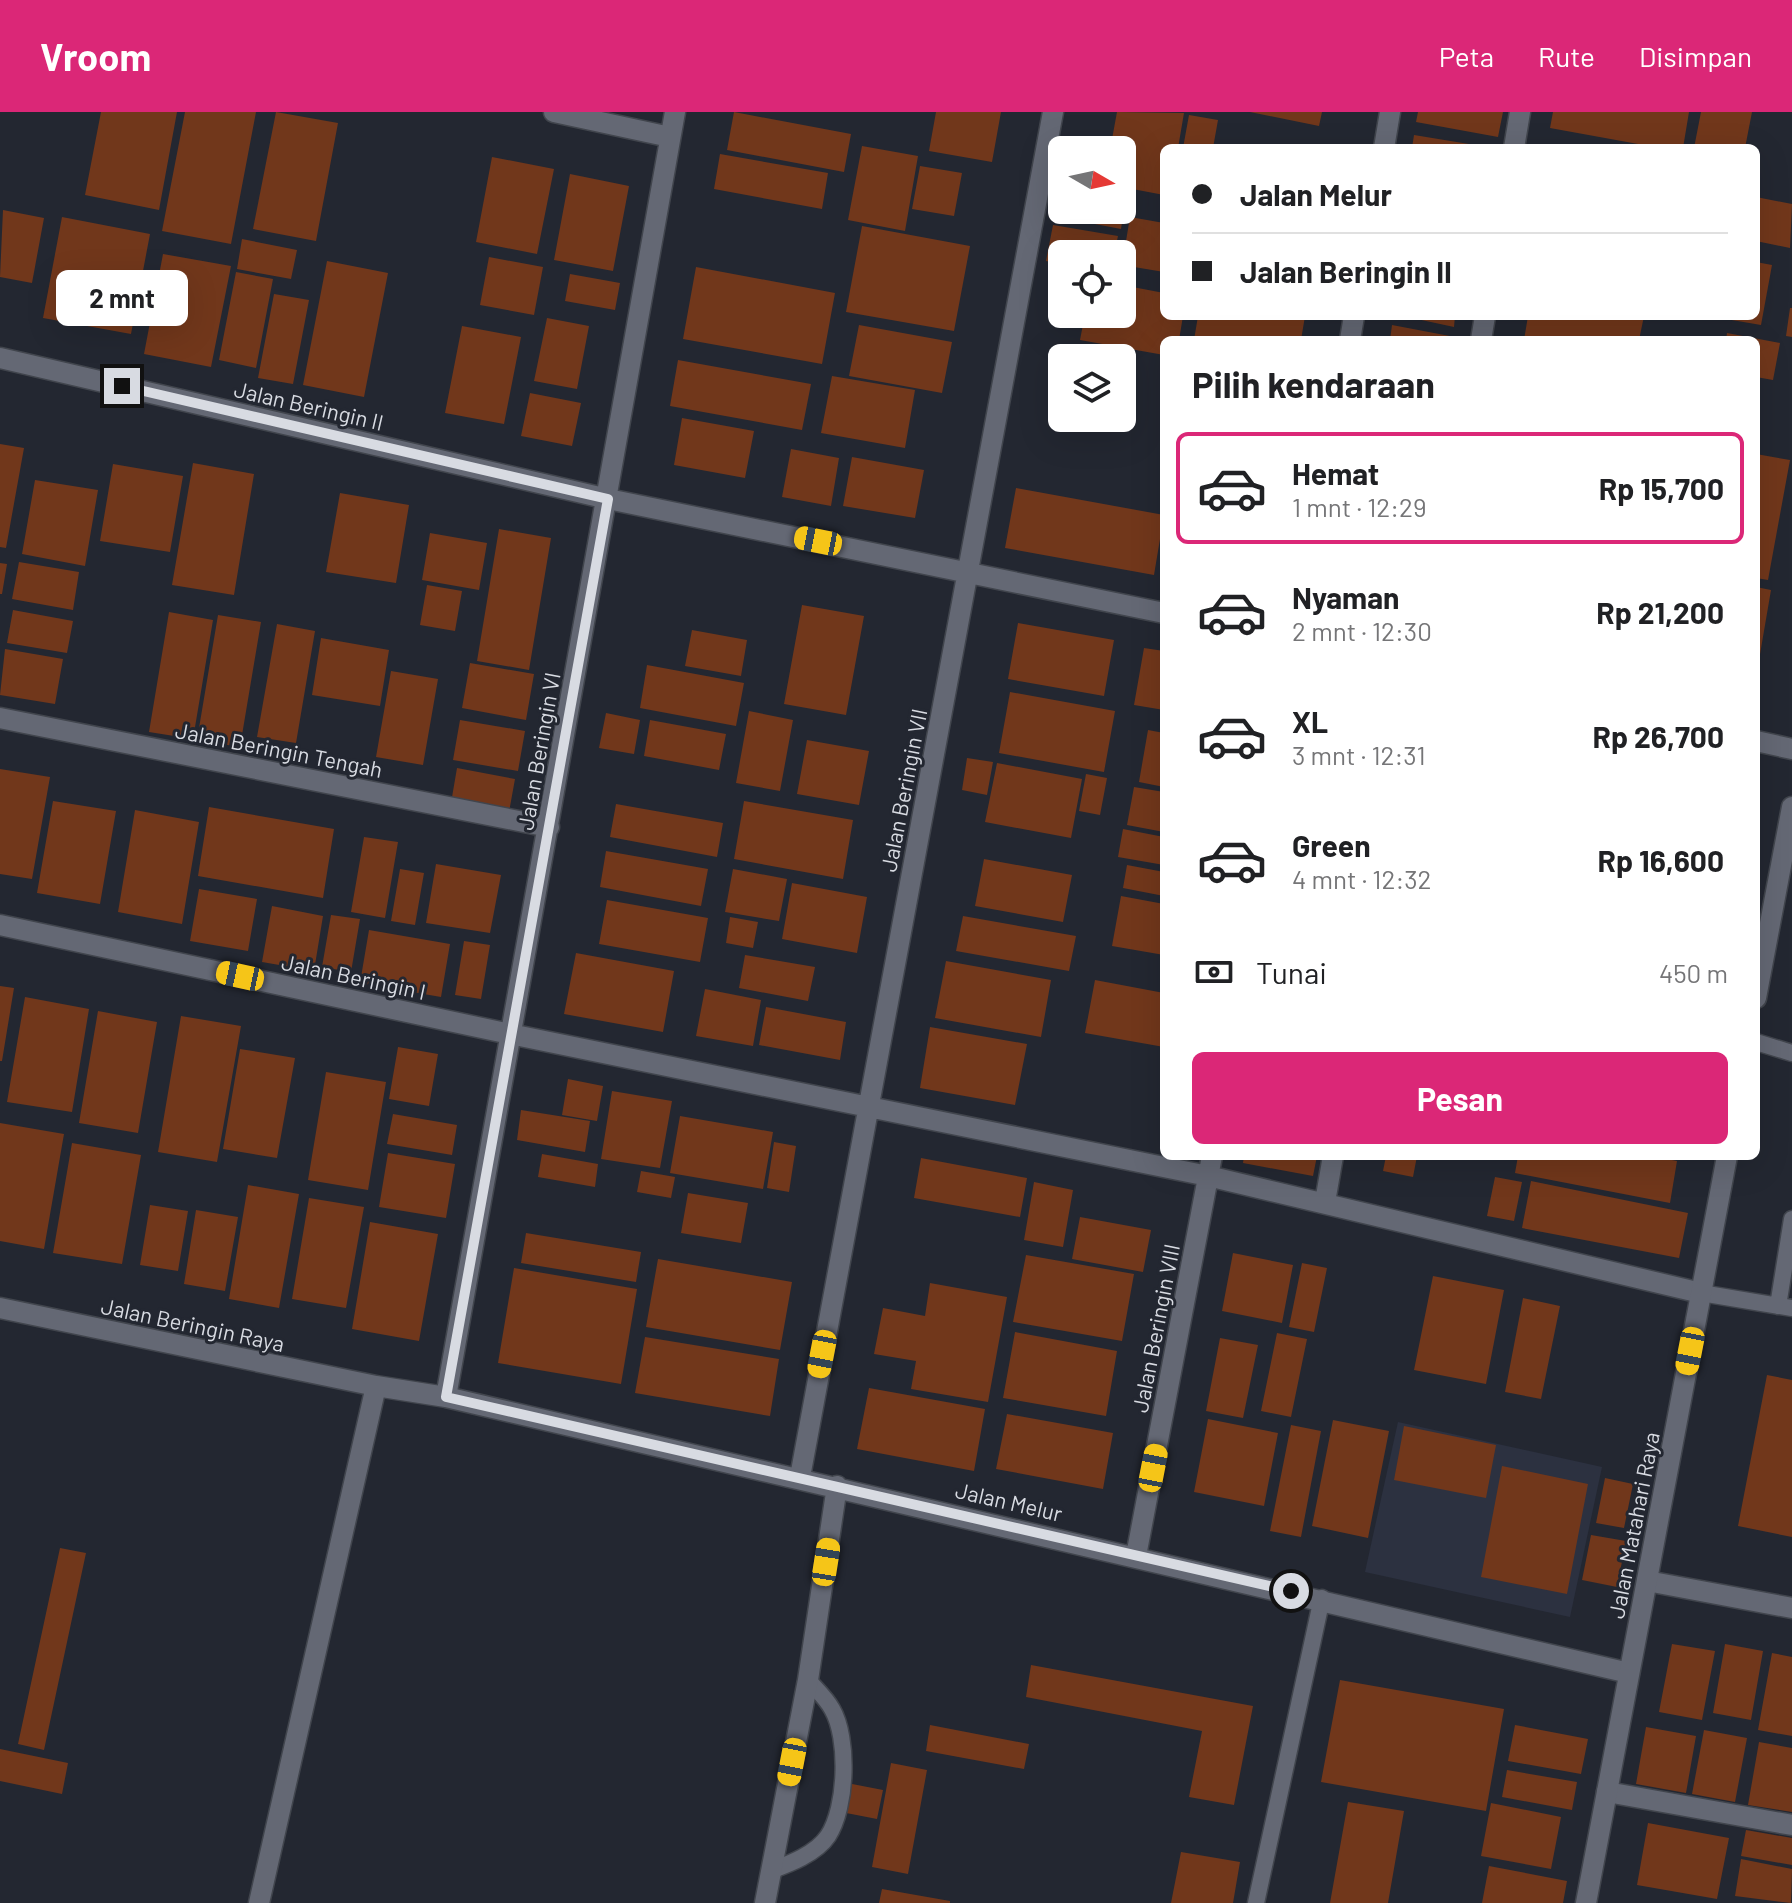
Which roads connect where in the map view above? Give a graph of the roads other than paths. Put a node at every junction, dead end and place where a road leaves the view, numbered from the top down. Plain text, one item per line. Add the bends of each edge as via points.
1 (554, 112) edge
2 (675, 112) edge
3 (1053, 112) edge
4 (1390, 112) edge
5 (1520, 112) edge
6 (670, 137) junction
7 (1385, 144) edge
8 (1515, 144) edge
9 (0, 358) edge
10 (608, 499) junction
11 (968, 570) junction
12 (1160, 612) edge
13 (0, 718) edge
14 (1760, 742) edge
15 (1792, 749) edge
16 (1792, 807) edge
17 (549, 827) junction
18 (1784, 892) edge
19 (0, 925) edge
20 (1760, 983) edge
21 (510, 1034) junction
22 (1760, 1043) edge
23 (1792, 1053) edge
24 (868, 1106) junction
25 (1160, 1157) edge
26 (1176, 1160) edge
27 (1332, 1160) edge
28 (1726, 1160) edge
29 (1210, 1166) edge
30 (1325, 1202) junction
31 (1792, 1219) edge
32 (1701, 1293) junction
33 (1785, 1307) edge
34 (0, 1308) edge
35 (376, 1386) junction
36 (446, 1397) junction
37 (800, 1477) junction
38 (837, 1486) junction
39 (1136, 1556) junction
40 (1647, 1581) junction
41 (1322, 1598) junction
42 (1792, 1608) edge
43 (1629, 1673) junction
44 (808, 1680) junction
45 (1607, 1792) junction
46 (1792, 1825) edge
47 (770, 1871) junction
48 (259, 1903) edge
49 (765, 1903) edge
50 (1256, 1903) edge
51 (1586, 1903) edge

1 - 6 street
2 - 6 street, Jalan Beringin VI
3 - 11 street, Jalan Beringin VII
4 - 7 street
5 - 8 street
6 - 10 street, Jalan Beringin VI
9 - 10 street, Jalan Beringin II
10 - 11 street, Jalan Beringin II
10 - 17 street, Jalan Beringin VI
11 - 12 street, Jalan Beringin II
11 - 24 street, Jalan Beringin VII
13 - 17 street, Jalan Beringin Tengah
14 - 15 street
16 - 18 street
17 - 21 street, Jalan Beringin VI
18 - 20 street
19 - 21 street, Jalan Beringin I
21 - 24 street, Jalan Beringin I
21 - 36 street, Jalan Beringin VI
22 - 23 lane
24 - 25 street, Jalan Beringin I
24 - 37 street, Jalan Beringin VII
26 - 29 street, Jalan Beringin I
27 - 30 street
28 - 32 street, Jalan Matahari Raya
29 - 30 street, Jalan Beringin I
29 - 39 street, Jalan Beringin VIII
30 - 32 street, Jalan Beringin I
31 - 33 lane
32 - 33 lane
32 - 40 street, Jalan Matahari Raya
34 - 35 street, Jalan Beringin Raya
35 - 36 street, Jalan Melur
35 - 48 street
36 - 37 street, Jalan Melur
37 - 38 street, Jalan Melur
38 - 39 street, Jalan Melur
38 - 44 street
39 - 41 street, Jalan Melur
40 - 42 street
40 - 43 street, Jalan Matahari Raya
41 - 43 street, Jalan Melur
41 - 50 lane
43 - 45 street, Jalan Matahari Raya
44 - 47 street
44 - 47 lane via 832,1708 840,1729 845,1755 839,1804 828,1837 799,1860
45 - 46 street
45 - 51 street, Jalan Matahari Raya
47 - 49 street

